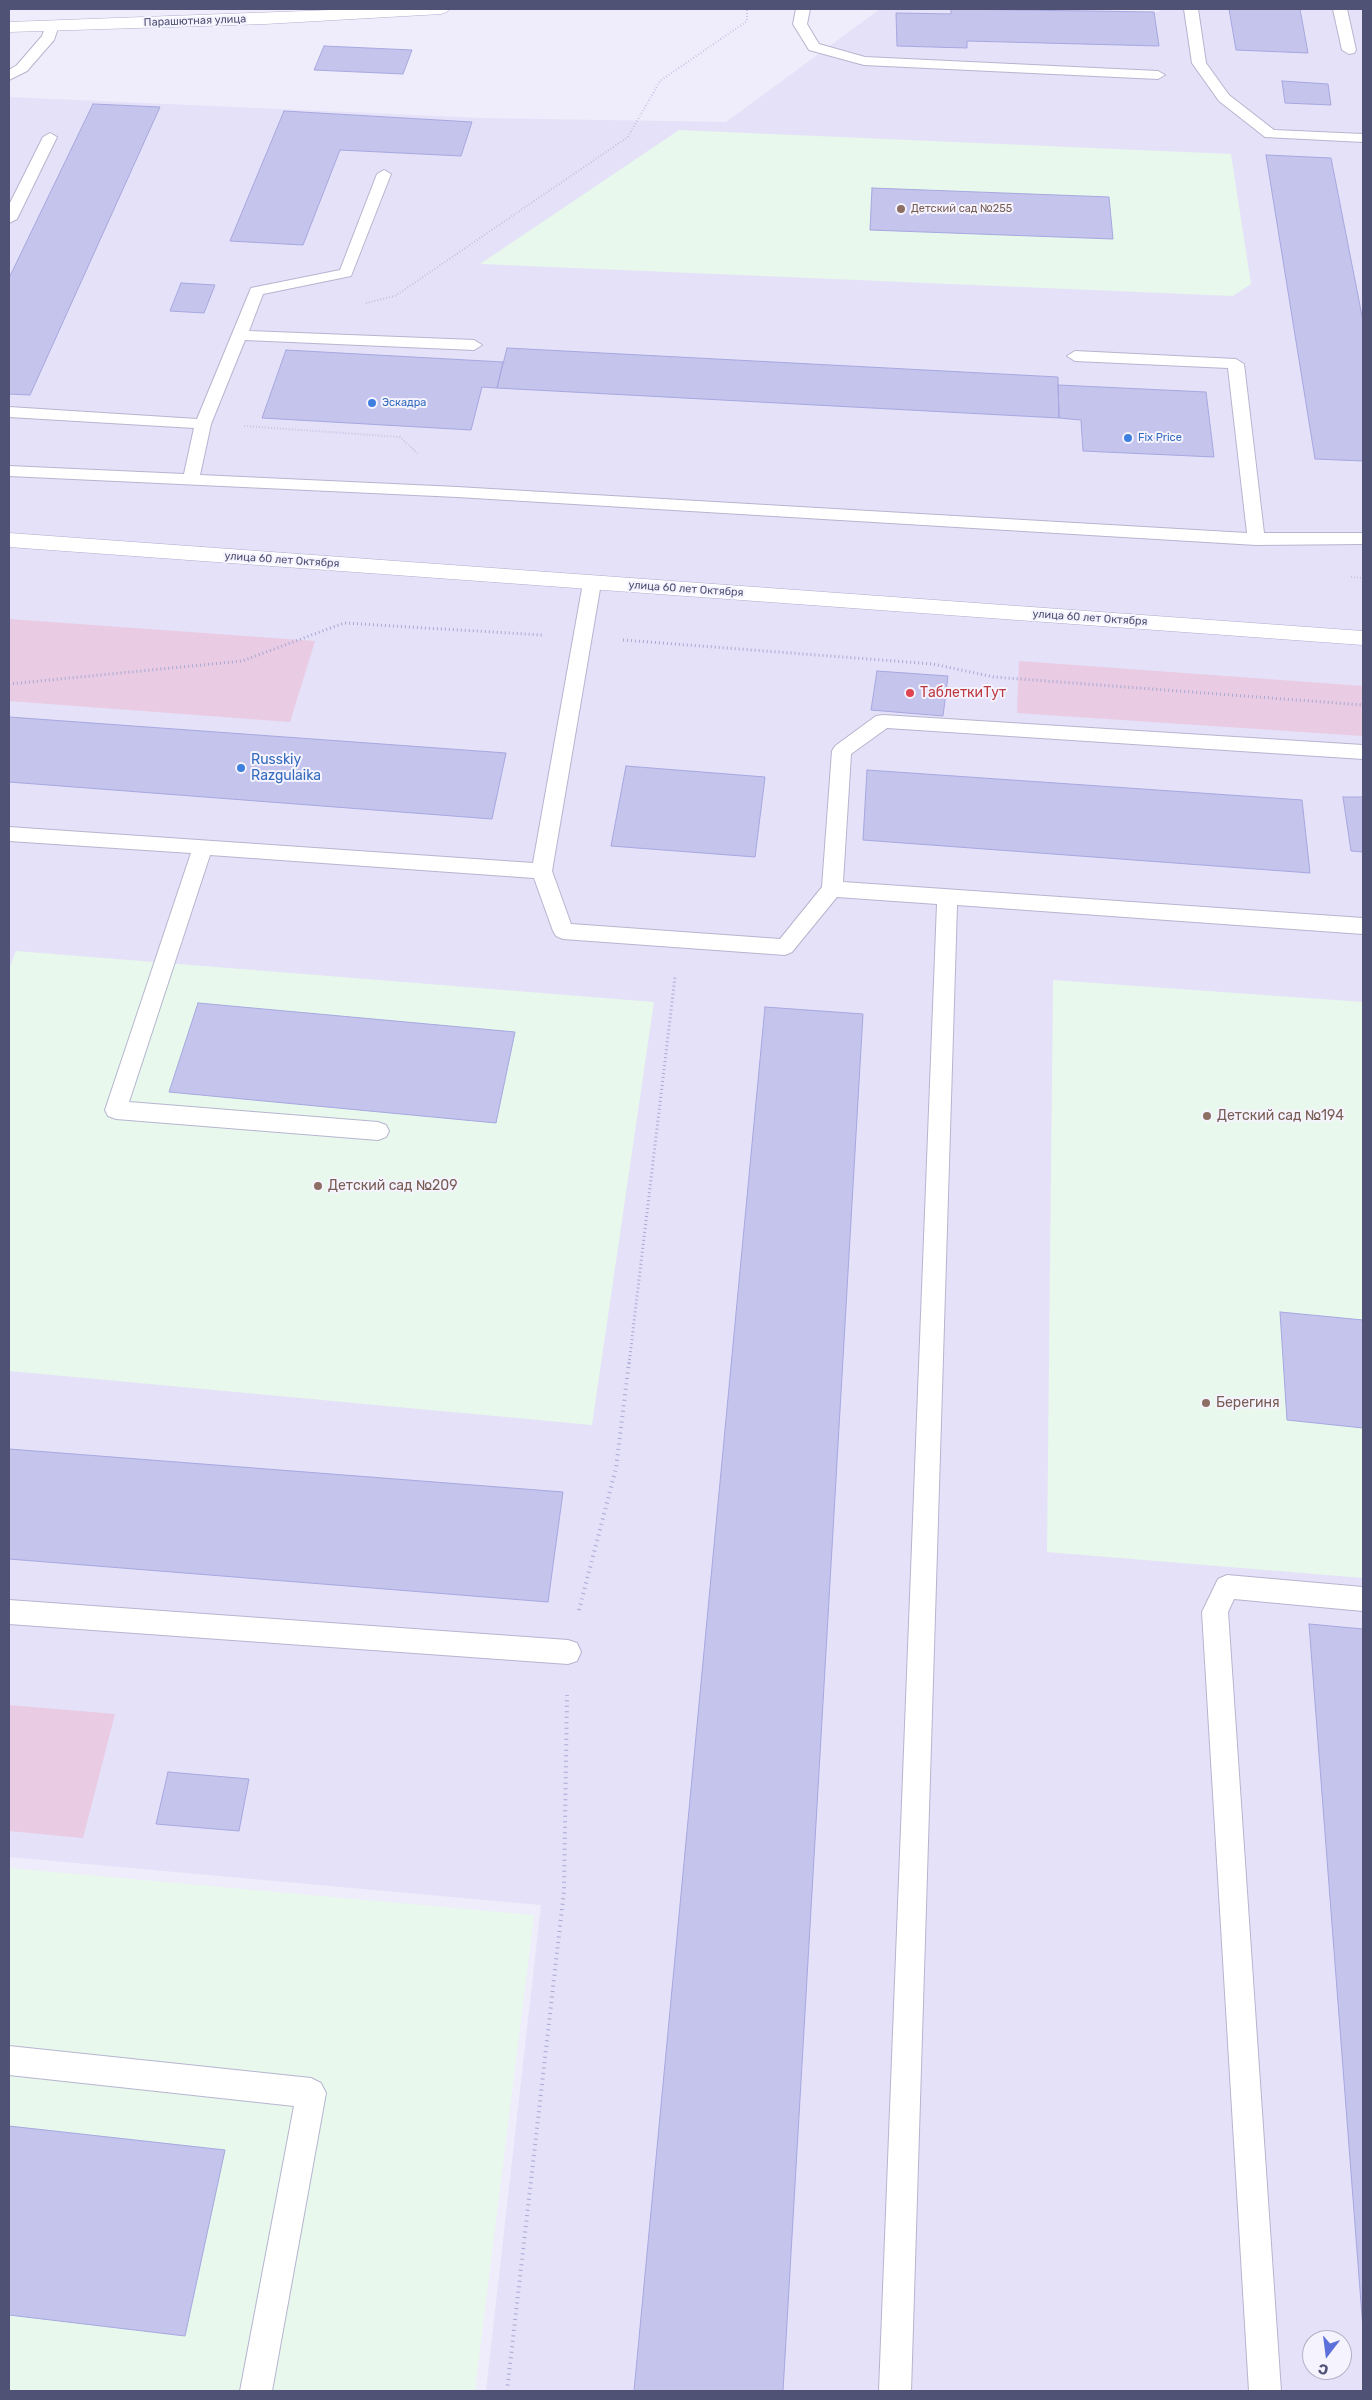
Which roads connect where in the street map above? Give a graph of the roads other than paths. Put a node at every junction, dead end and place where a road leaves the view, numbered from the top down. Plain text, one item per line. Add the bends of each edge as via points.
1 (441, 9) edge
2 (803, 9) edge
3 (1191, 9) edge
4 (1340, 9) edge
5 (52, 25) junction
6 (9, 27) edge
7 (1349, 50) dead end
8 (1158, 75) dead end
9 (9, 76) edge
10 (50, 137) dead end
11 (1363, 138) edge
12 (384, 174) dead end
13 (9, 219) edge
14 (238, 335) junction
15 (474, 345) dead end
16 (1075, 356) dead end
17 (9, 412) edge
18 (203, 424) junction
19 (9, 471) edge
20 (191, 479) junction
21 (9, 540) edge
22 (1256, 540) junction
23 (1363, 540) edge
24 (592, 583) junction
25 (1363, 638) edge
26 (1363, 752) edge
27 (9, 834) edge
28 (203, 847) junction
29 (542, 871) junction
30 (832, 888) junction
31 (946, 896) junction
32 (1363, 926) edge
33 (378, 1131) dead end
34 (1363, 1599) edge
35 (9, 1612) edge
36 (568, 1652) dead end
37 (9, 2060) edge
38 (256, 2391) edge
39 (895, 2391) edge
40 (1265, 2391) edge

1 - 5 main road, Парашютная улица via 265,19
2 - 8 lane via 800,24 814,47 864,61
3 - 11 lane via 1199,64 1224,98 1270,134
4 - 7 lane
5 - 6 main road, Парашютная улица
5 - 9 lane via 49,38 22,68
10 - 13 lane
12 - 14 lane via 346,273 257,291
14 - 15 lane
14 - 18 lane
16 - 22 lane via 1236,364
17 - 18 lane
18 - 20 lane
19 - 20 lane
20 - 22 lane
21 - 24 main road, улица 60 лет Октября
22 - 23 lane
24 - 25 main road, улица 60 лет Октября
24 - 29 lane
26 - 30 lane via 883,721 842,751
27 - 28 lane
28 - 29 lane
28 - 33 lane via 116,1110
29 - 30 lane via 563,931 785,947
30 - 31 lane
31 - 32 lane
31 - 39 lane
34 - 40 lane via 1227,1587 1215,1612
35 - 36 lane
37 - 38 lane via 311,2093

